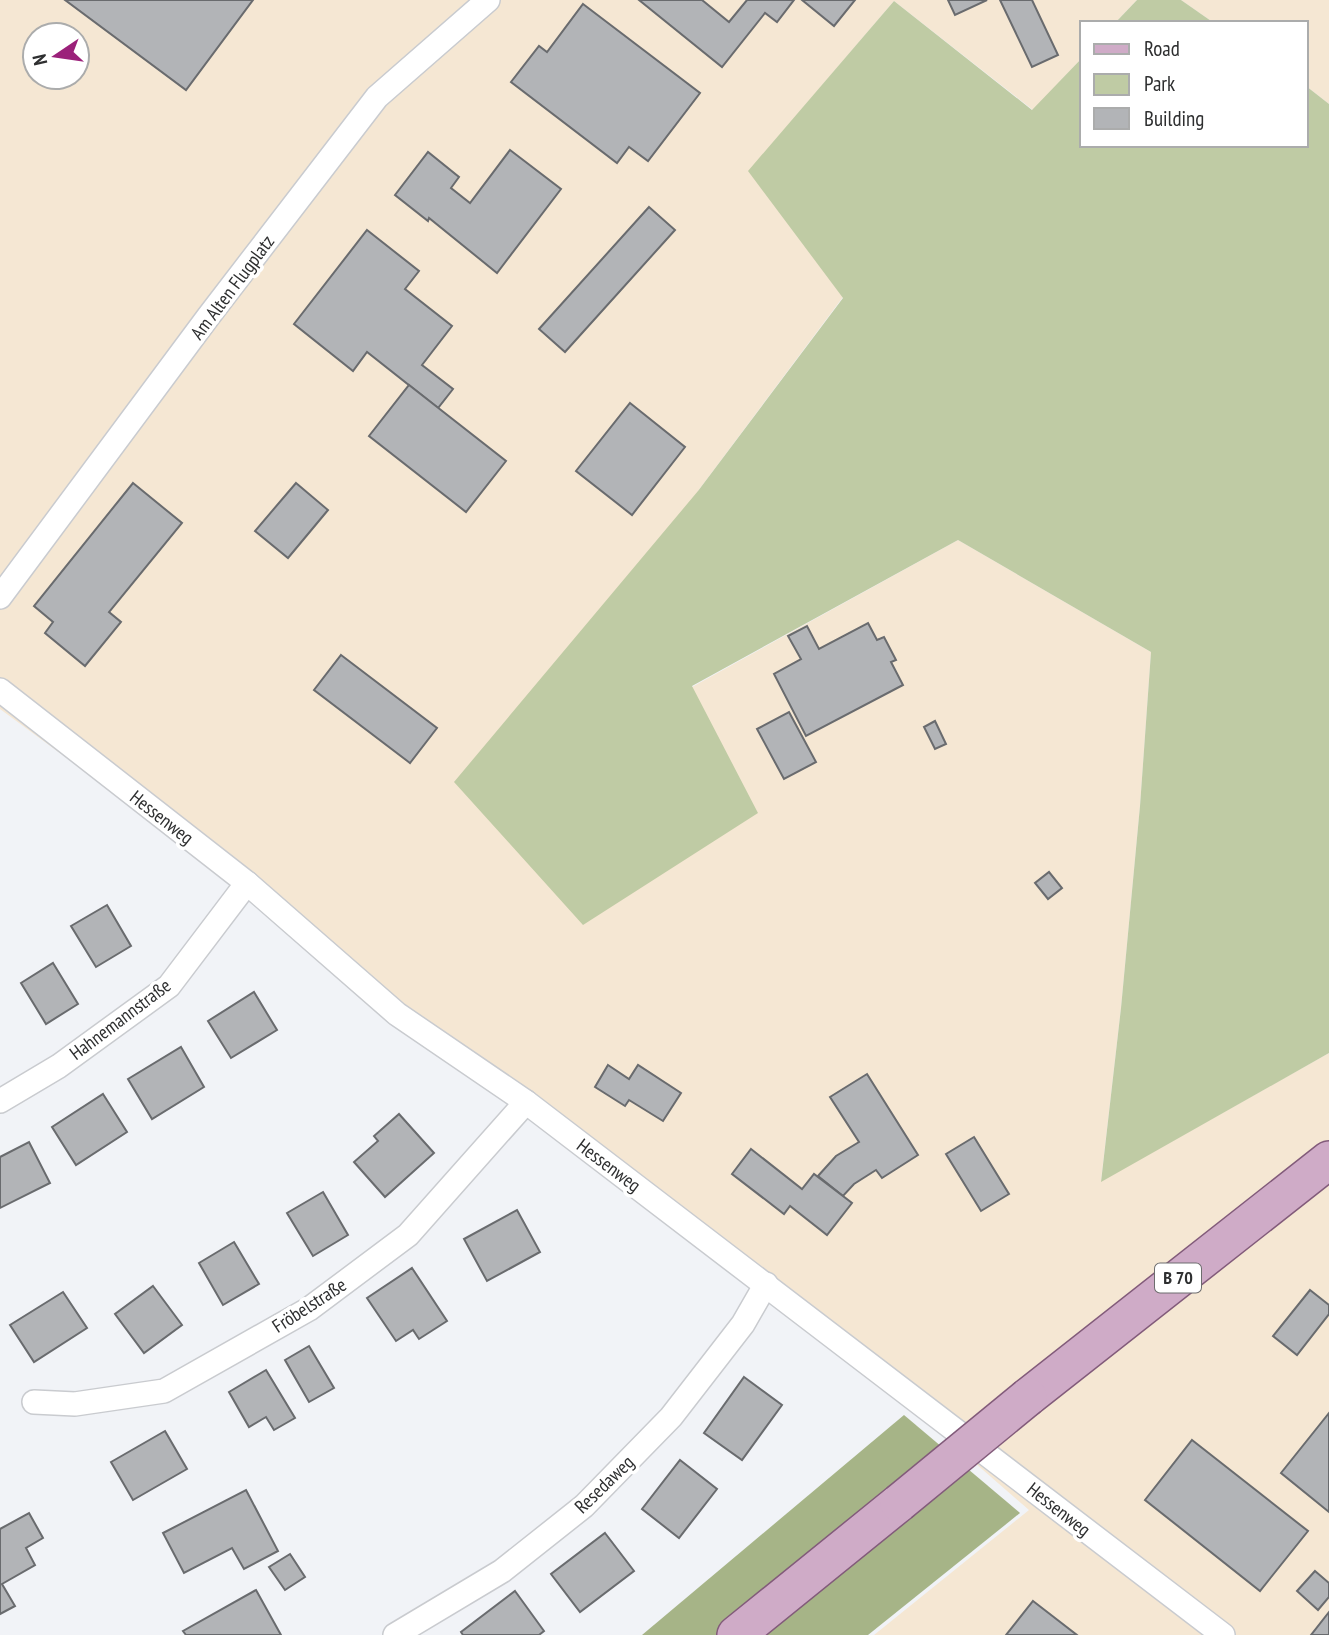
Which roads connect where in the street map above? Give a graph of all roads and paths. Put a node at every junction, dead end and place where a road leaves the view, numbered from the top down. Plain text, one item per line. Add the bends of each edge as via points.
1 (488, 0) edge
2 (0, 597) edge
3 (0, 690) edge
4 (247, 883) junction
5 (0, 1101) edge
6 (526, 1102) junction
7 (1329, 1160) edge
8 (766, 1284) junction
9 (34, 1402) dead end
10 (395, 1635) edge
11 (736, 1635) edge
12 (1223, 1635) edge

1 - 2 street, Am Alten Flugplatz via 377,97
3 - 4 street, Hessenweg
4 - 5 street, Hahnemannstraße via 169,986 59,1066
4 - 6 street, Hessenweg via 397,1014
6 - 8 street, Hessenweg
6 - 9 street, Fröbelstraße via 408,1235 309,1309 164,1391 75,1404
7 - 11 main road, B 70, bridge
8 - 10 street, Resedaweg via 743,1324 671,1418 584,1506 502,1571
8 - 12 street, Hessenweg

